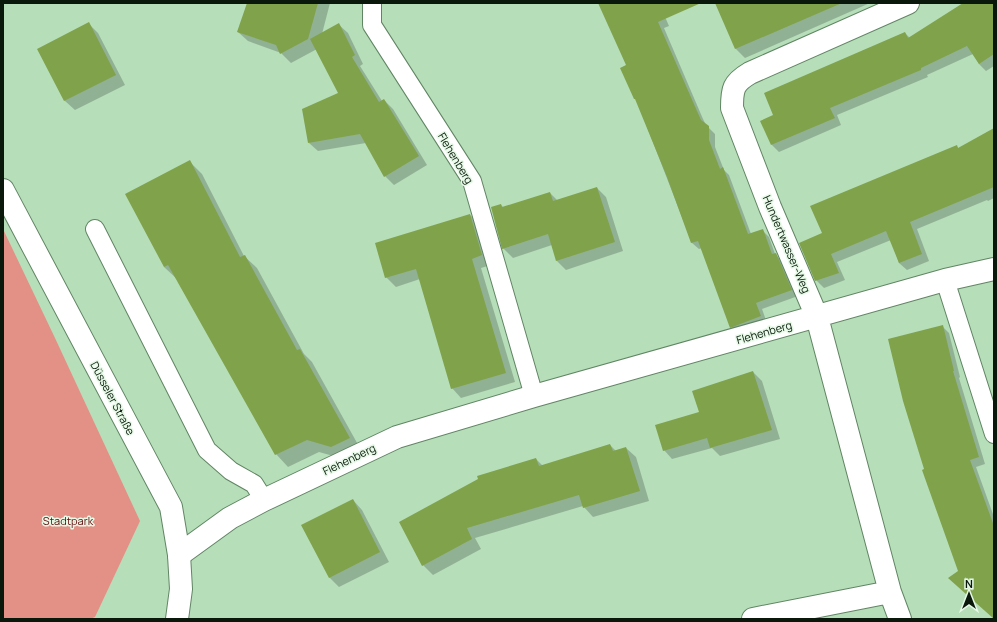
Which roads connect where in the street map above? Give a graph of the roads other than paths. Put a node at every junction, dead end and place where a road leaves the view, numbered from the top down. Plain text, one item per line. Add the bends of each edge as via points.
1 (372, 3) edge
2 (908, 3) edge
3 (3, 190) edge
4 (95, 229) dead end
5 (994, 269) edge
6 (946, 280) junction
7 (817, 317) junction
8 (534, 396) junction
9 (994, 434) edge
10 (264, 500) junction
11 (179, 555) junction
12 (890, 592) junction
13 (177, 619) edge
14 (753, 619) edge
15 (900, 619) edge

1 - 8 lane, Flehenberg via 372,26 472,181
2 - 7 street, Hundertwasser-Weg via 750,73 739,80 732,92 732,108 770,207
3 - 11 street, Düsseler Straße via 171,507
4 - 10 lane via 207,450 231,471 254,484
5 - 6 street, Flehenberg
6 - 7 street, Flehenberg
6 - 9 lane
7 - 8 street, Flehenberg
7 - 12 street, Hundertwasser-Weg
8 - 10 street, Flehenberg via 397,437
10 - 11 street, Flehenberg via 230,518
11 - 13 street, Düsseler Straße via 181,588
12 - 14 street
12 - 15 street, Hundertwasser-Weg

